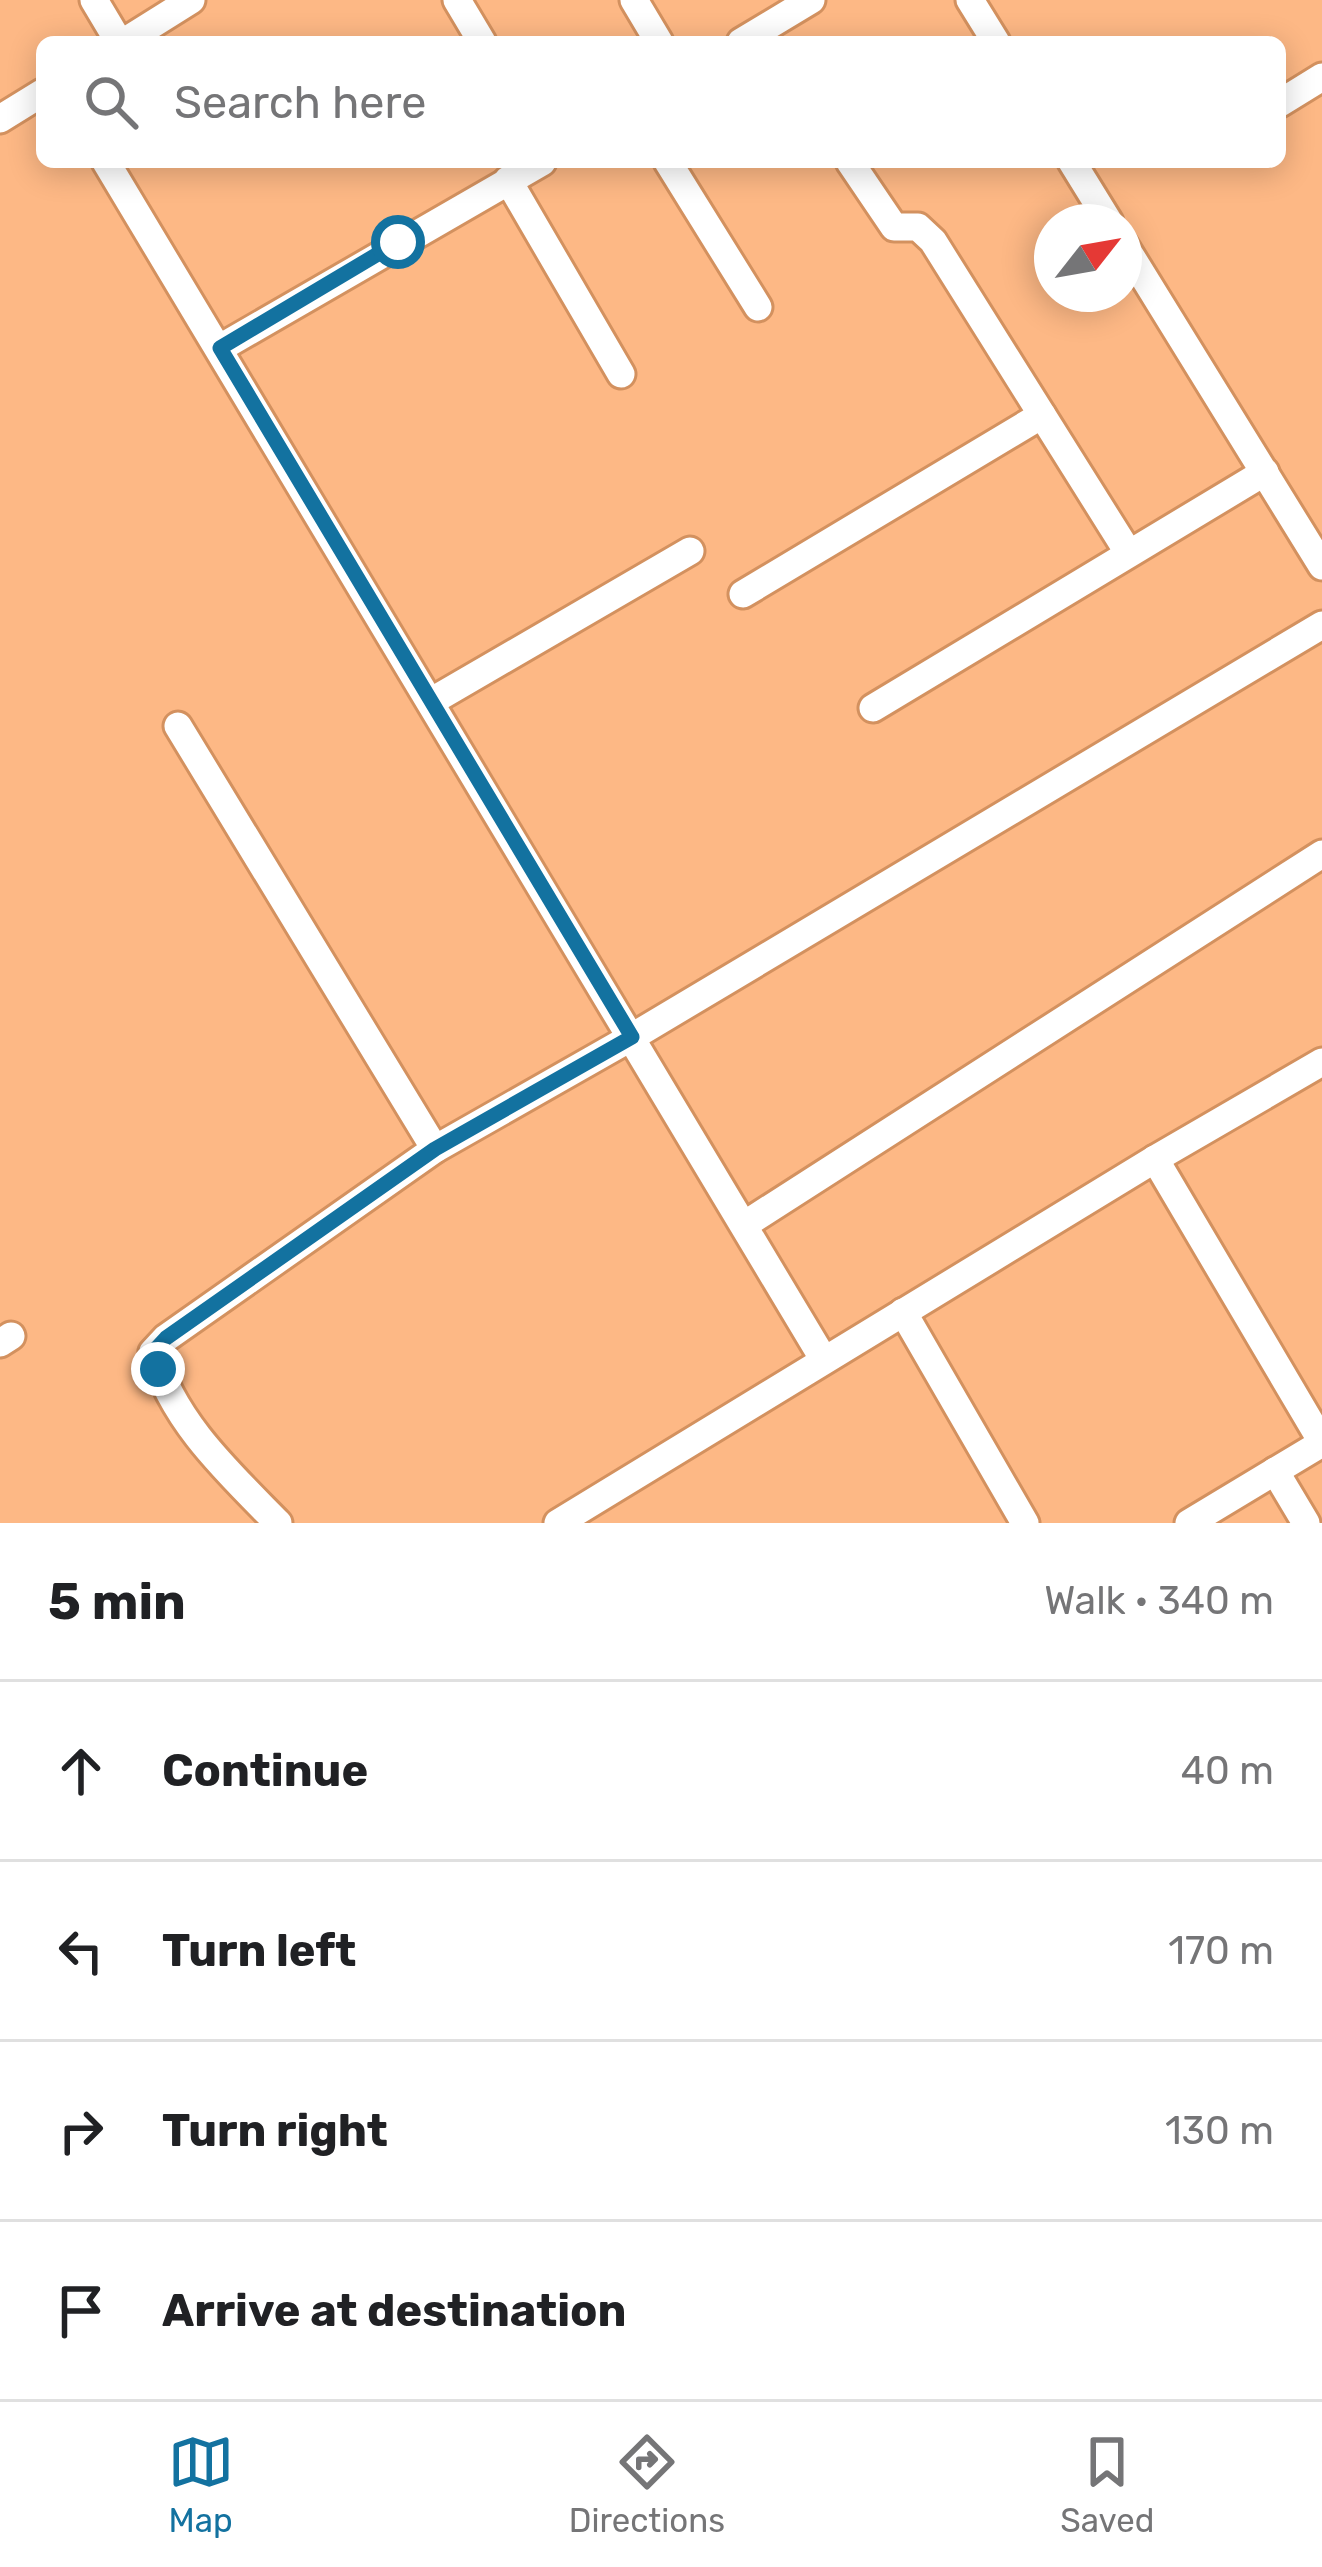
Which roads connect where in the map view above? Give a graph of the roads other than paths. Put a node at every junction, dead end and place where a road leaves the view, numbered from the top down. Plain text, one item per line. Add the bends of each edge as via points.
1 (94, 0) edge
2 (191, 0) edge
3 (457, 0) edge
4 (634, 0) edge
5 (811, 0) edge
6 (970, 0) edge
7 (773, 34) edge
8 (117, 36) edge
9 (131, 36) edge
10 (478, 36) edge
11 (655, 36) edge
12 (992, 36) edge
13 (1322, 77) edge
14 (36, 97) edge
15 (1286, 99) edge
16 (0, 119) edge
17 (110, 168) edge
18 (531, 168) edge
19 (672, 168) edge
20 (854, 168) edge
21 (1076, 168) edge
22 (508, 180) junction
23 (1098, 204) edge
24 (1142, 274) edge
25 (758, 307) dead end
26 (220, 348) junction
27 (621, 374) dead end
28 (1042, 415) junction
29 (1265, 472) junction
30 (689, 551) dead end
31 (1128, 552) junction
32 (1322, 566) edge
33 (743, 594) dead end
34 (1322, 625) edge
35 (432, 701) junction
36 (873, 708) dead end
37 (178, 726) dead end
38 (1322, 854) edge
39 (632, 1037) junction
40 (1322, 1062) edge
41 (435, 1149) junction
42 (1154, 1159) junction
43 (744, 1225) junction
44 (903, 1312) junction
45 (824, 1360) junction
46 (1322, 1443) edge
47 (1275, 1471) junction
48 (278, 1523) edge
49 (558, 1523) edge
50 (1025, 1523) edge
51 (1189, 1523) edge
52 (1306, 1523) edge

1 - 8 street
2 - 9 street
3 - 10 street
4 - 11 street
5 - 7 street
6 - 12 street
13 - 15 street
14 - 16 street
17 - 26 street
18 - 22 street
19 - 25 street
20 - 28 street via 894,226 918,227 933,241
21 - 23 street
22 - 26 street
22 - 27 street
24 - 29 street
26 - 35 street
28 - 31 street
28 - 33 street
29 - 31 street
29 - 32 street
30 - 35 street
31 - 36 street
34 - 39 street
35 - 39 street
37 - 41 street
38 - 43 street
39 - 41 street
39 - 43 street
40 - 42 street
41 - 48 street via 153,1352 202,1445
42 - 44 street
42 - 46 street
43 - 45 street
44 - 45 street
44 - 50 street
45 - 49 street
46 - 47 street
47 - 51 street
47 - 52 street

